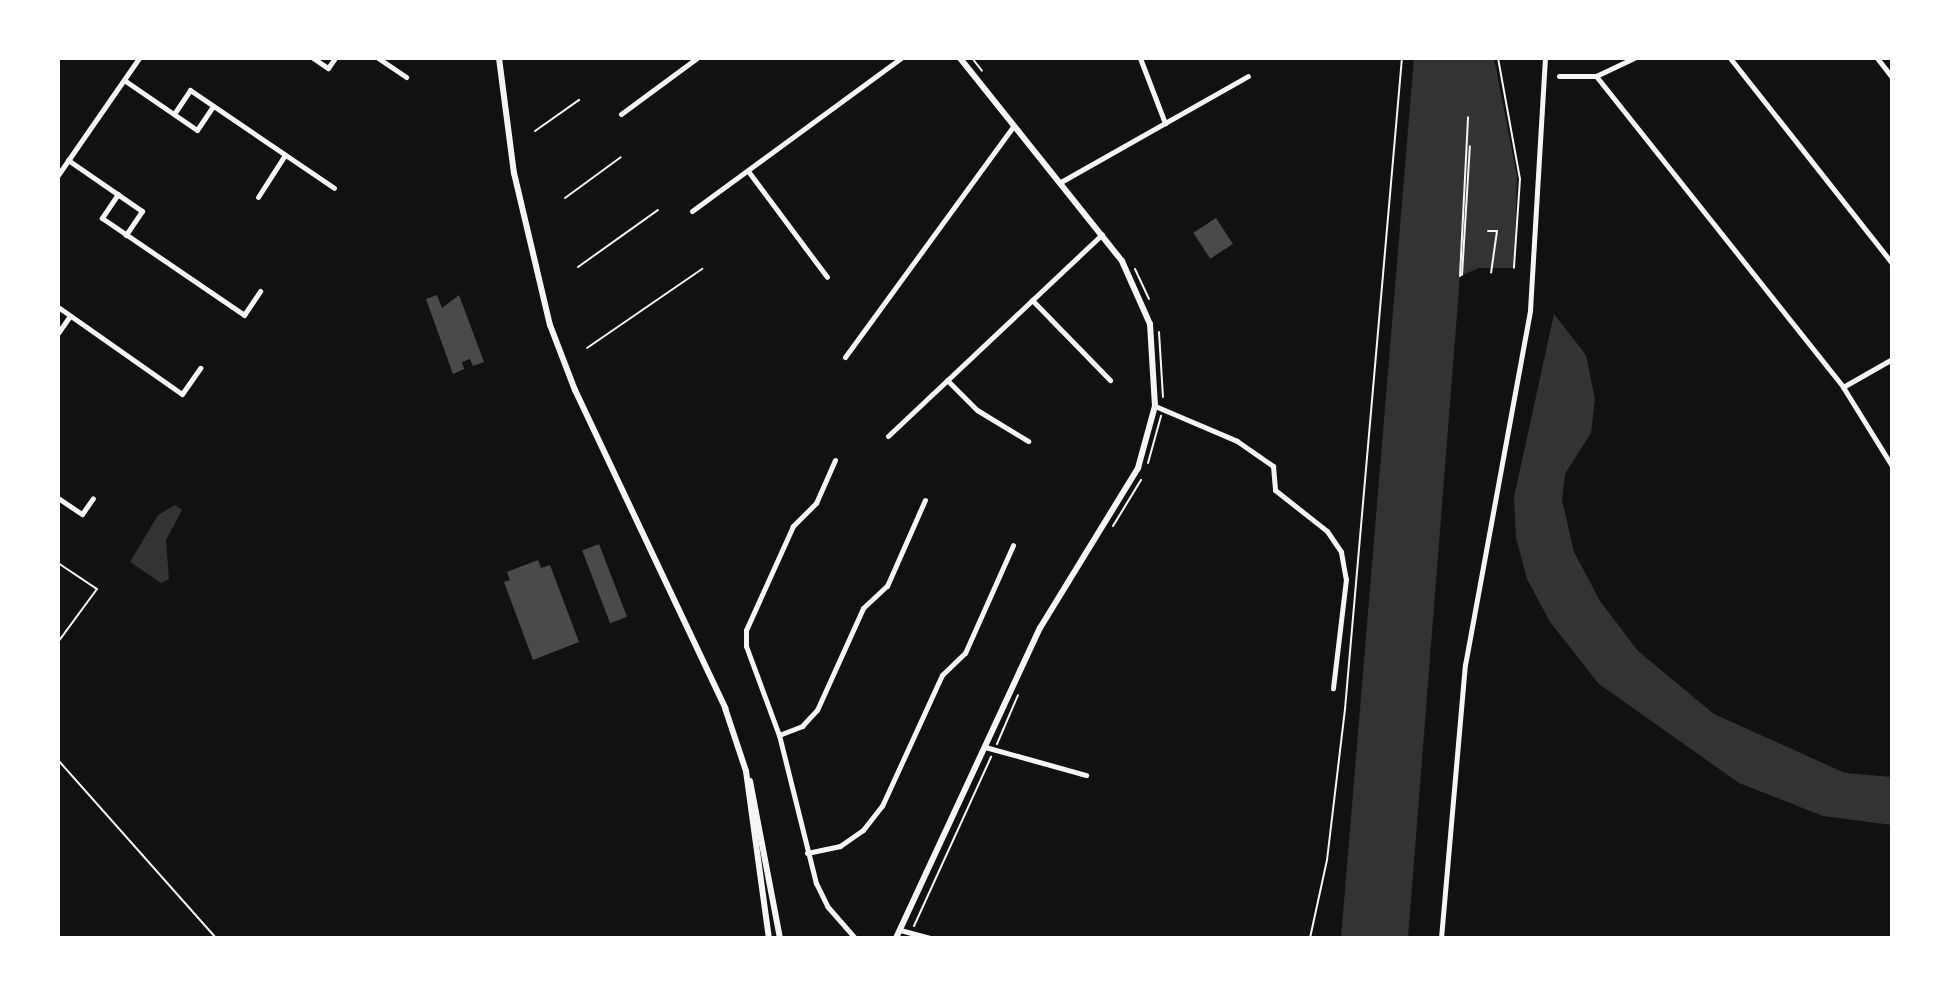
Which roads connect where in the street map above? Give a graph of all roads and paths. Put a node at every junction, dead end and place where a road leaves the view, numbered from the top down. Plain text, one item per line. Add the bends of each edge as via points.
1 (139, 58) edge
2 (313, 58) edge
3 (335, 58) edge
4 (378, 58) edge
5 (499, 58) edge
6 (697, 58) edge
7 (901, 58) edge
8 (960, 58) edge
9 (972, 58) edge
10 (1140, 58) edge
11 (1402, 58) edge
12 (1498, 58) edge
13 (1545, 58) edge
14 (1634, 58) edge
15 (1730, 58) edge
16 (1877, 58) edge
17 (982, 72) dead end
18 (1248, 76) dead end
19 (1559, 76) dead end
20 (1596, 76) junction
21 (406, 77) dead end
22 (1892, 77) edge
23 (124, 80) junction
24 (579, 100) dead end
25 (213, 106) junction
26 (174, 114) junction
27 (621, 114) dead end
28 (1468, 117) dead end
29 (1165, 123) junction
30 (1013, 127) junction
31 (535, 131) dead end
32 (1470, 146) dead end
33 (285, 155) junction
34 (621, 157) dead end
35 (68, 160) junction
36 (748, 171) junction
37 (58, 175) edge
38 (1059, 183) junction
39 (334, 188) dead end
40 (118, 194) junction
41 (258, 197) dead end
42 (565, 198) dead end
43 (658, 210) dead end
44 (692, 211) dead end
45 (1488, 231) dead end
46 (1103, 234) junction
47 (126, 235) junction
48 (1892, 263) edge
49 (1132, 264) dead end
50 (578, 267) dead end
51 (1514, 268) dead end
52 (702, 269) dead end
53 (1491, 273) dead end
54 (827, 277) dead end
55 (260, 291) dead end
56 (1032, 300) junction
57 (58, 307) edge
58 (1153, 309) dead end
59 (70, 316) junction
60 (1156, 322) dead end
61 (58, 333) edge
62 (587, 348) dead end
63 (845, 357) dead end
64 (1892, 359) edge
65 (200, 368) dead end
66 (947, 380) junction
67 (1110, 380) dead end
68 (1843, 387) junction
69 (1159, 406) junction
70 (888, 436) dead end
71 (1028, 441) dead end
72 (835, 460) dead end
73 (1892, 466) edge
74 (58, 498) edge
75 (93, 498) dead end
76 (925, 500) dead end
77 (1110, 529) dead end
78 (1013, 545) dead end
79 (58, 563) edge
80 (58, 642) edge
81 (1023, 682) dead end
82 (1333, 688) dead end
83 (779, 735) junction
84 (984, 746) junction
85 (994, 750) junction
86 (58, 760) edge
87 (746, 771) junction
88 (1086, 775) dead end
89 (807, 853) junction
90 (900, 930) junction
91 (911, 933) junction
92 (216, 938) edge
93 (769, 938) edge
94 (780, 938) edge
95 (855, 938) edge
96 (896, 938) edge
97 (930, 938) edge
98 (1310, 938) edge
99 (1441, 938) edge

1 - 23 street
2 - 3 street via 328,68
4 - 21 street
5 - 87 street via 514,173 550,325 575,390 699,645
6 - 27 street
7 - 36 street
8 - 30 street
9 - 17 path
10 - 29 street
11 - 98 path via 1345,709 1327,860
12 - 51 path via 1520,179
13 - 99 street via 1530,310 1465,665
14 - 20 street
15 - 48 street
16 - 22 street
18 - 29 street
19 - 20 street
20 - 68 street
23 - 26 street
23 - 35 street
24 - 31 path
25 - 26 street via 197,130
25 - 26 street via 190,90
25 - 33 street
28 - 32 path via 1461,275
29 - 38 street
30 - 38 street
30 - 63 street
33 - 39 street
33 - 41 street
34 - 42 path
35 - 37 street
35 - 40 street
36 - 44 street
36 - 54 street
38 - 46 street
40 - 47 street via 142,211
40 - 47 street via 102,218
43 - 50 path
45 - 53 path via 1497,231
46 - 56 street
46 - 69 street via 1140,294 1150,324
47 - 55 street via 244,315
49 - 58 path
52 - 62 path
56 - 66 street
56 - 67 street
57 - 59 street
59 - 61 street
59 - 65 street via 182,394
60 - 69 path via 1163,361
64 - 68 street
66 - 70 street
66 - 71 street via 977,410
68 - 73 street
69 - 77 path via 1146,470
69 - 82 street via 1237,441 1273,466 1275,490 1327,531 1341,552 1346,579
69 - 84 street via 1138,468 1040,628
72 - 83 street via 816,503 793,526 746,630 746,646
74 - 75 street via 82,514
76 - 83 street via 887,586 863,608 817,710 802,726
78 - 89 street via 965,653 942,675 882,806 863,830 840,846
79 - 80 path via 97,589
81 - 85 path
83 - 89 street
84 - 85 street
84 - 90 street
85 - 88 street
85 - 91 path
86 - 92 path
87 - 93 street
87 - 94 street via 767,848
89 - 95 street via 827,906
90 - 91 street
90 - 96 street
91 - 97 street

